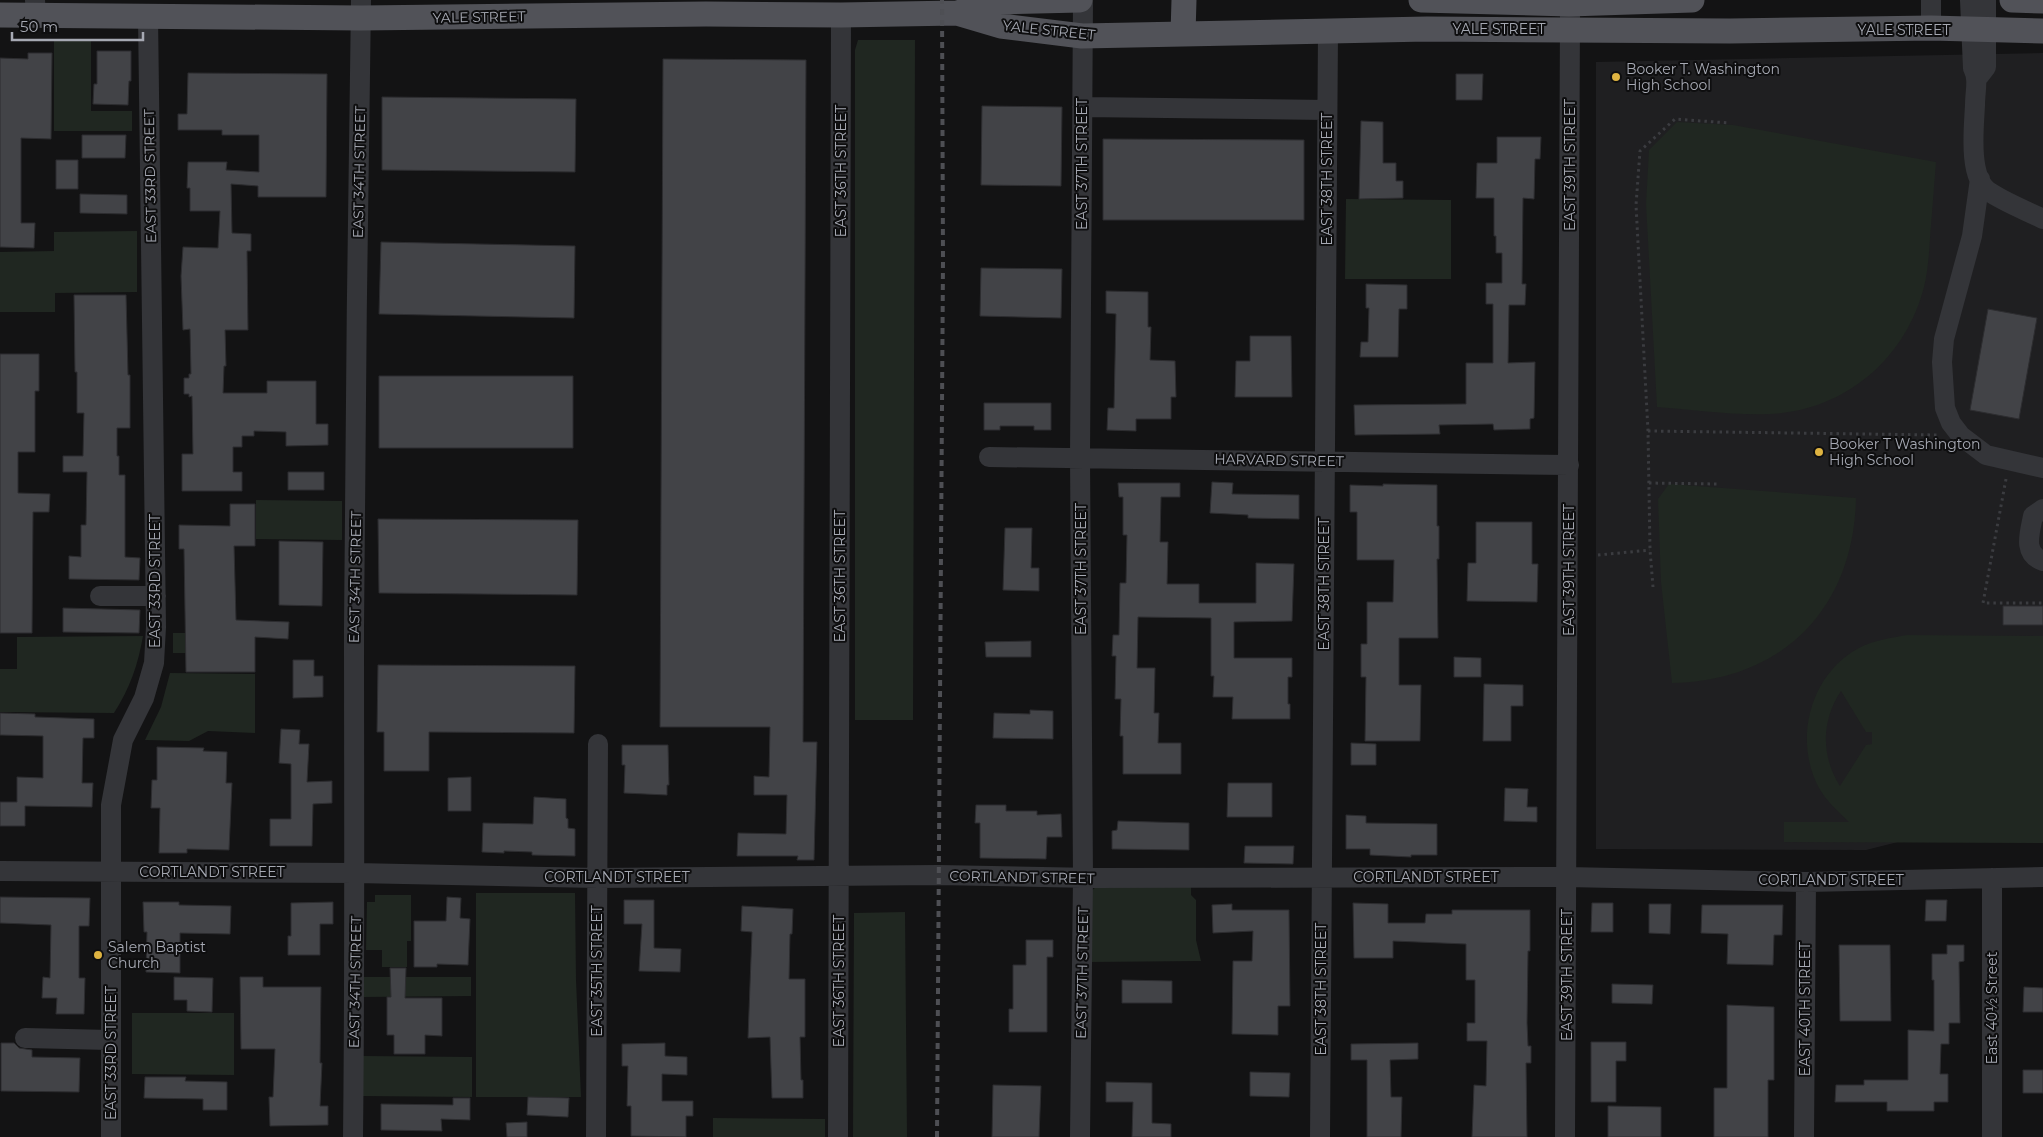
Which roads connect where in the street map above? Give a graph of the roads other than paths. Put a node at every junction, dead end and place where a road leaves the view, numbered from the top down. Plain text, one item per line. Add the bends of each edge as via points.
1 (1082, 0) edge
2 (1184, 0) edge
3 (1421, 0) edge
4 (1428, 0) edge
5 (1692, 0) edge
6 (1931, 0) edge
7 (1970, 0) edge
8 (1986, 0) edge
9 (2012, 0) edge
10 (2043, 1) edge
11 (1570, 4) junction
12 (706, 7) edge
13 (35, 8) edge
14 (361, 9) edge
15 (957, 13) junction
16 (842, 14) junction
17 (0, 15) edge
18 (148, 16) junction
19 (1931, 28) junction
20 (1427, 29) junction
21 (1570, 30) junction
22 (1978, 30) junction
23 (2043, 31) edge
24 (1328, 32) junction
25 (1183, 34) junction
26 (1082, 36) junction
27 (1082, 107) junction
28 (1327, 110) junction
29 (1983, 185) junction
30 (2043, 219) edge
31 (989, 457) dead end
32 (1080, 458) junction
33 (1325, 461) junction
34 (1569, 465) junction
35 (2043, 468) edge
36 (2043, 509) edge
37 (2043, 561) edge
38 (100, 596) dead end
39 (156, 596) junction
40 (598, 744) dead end
41 (0, 871) edge
42 (110, 872) junction
43 (356, 873) junction
44 (839, 876) junction
45 (1322, 877) junction
46 (1567, 877) junction
47 (2043, 877) edge
48 (598, 878) junction
49 (1083, 878) junction
50 (1992, 878) junction
51 (1806, 882) junction
52 (25, 1038) dead end
53 (110, 1040) junction
54 (111, 1137) edge
55 (353, 1137) edge
56 (596, 1137) edge
57 (838, 1137) edge
58 (1080, 1137) edge
59 (1320, 1137) edge
60 (1566, 1137) edge
61 (1804, 1137) edge
62 (1992, 1137) edge

1 - 15 main road, YALE STREET via 1000,2
1 - 26 street, EAST 37TH STREET
2 - 25 main road
3 - 4 main road, YALE STREET
4 - 11 main road, YALE STREET
4 - 20 street
5 - 11 main road, YALE STREET
6 - 19 street
7 - 22 street
8 - 22 street
9 - 10 main road
11 - 21 street, EAST 39TH STREET
12 - 14 main road, YALE STREET
12 - 16 main road, YALE STREET
13 - 17 main road, YALE STREET
13 - 18 main road, YALE STREET
14 - 18 main road, YALE STREET
14 - 43 street, EAST 34TH STREET via 356,349
15 - 16 main road, YALE STREET
15 - 26 main road, YALE STREET via 1001,26
16 - 44 street, EAST 36TH STREET
18 - 39 street, EAST 33RD STREET
19 - 21 main road, YALE STREET
19 - 22 main road, YALE STREET
20 - 21 main road, YALE STREET
20 - 24 main road, YALE STREET
21 - 34 street, EAST 39TH STREET
22 - 23 main road, YALE STREET
22 - 29 street via 1973,68 1977,77 1974,153 1976,174
24 - 25 main road, YALE STREET
24 - 28 street, EAST 38TH STREET
25 - 26 main road, YALE STREET
26 - 27 street, EAST 37TH STREET
27 - 28 street
27 - 32 street, EAST 37TH STREET
28 - 33 street, EAST 38TH STREET
29 - 30 street
29 - 35 street via 1944,339 1945,408 1951,424 1961,436 1986,455
31 - 32 street, HARVARD STREET
32 - 33 street, HARVARD STREET
32 - 49 street, EAST 37TH STREET
33 - 34 street, HARVARD STREET
33 - 45 street, EAST 38TH STREET
34 - 46 street, EAST 39TH STREET
36 - 37 street via 2033,516 2028,544 2032,554
38 - 39 street
39 - 42 street, EAST 33RD STREET via 154,663 144,698 123,740 111,805
40 - 48 street, EAST 35TH STREET
41 - 42 street, CORTLANDT STREET
42 - 43 street, CORTLANDT STREET
42 - 53 street, EAST 33RD STREET
43 - 48 street, CORTLANDT STREET
43 - 55 street, EAST 34TH STREET
44 - 48 street, CORTLANDT STREET
44 - 49 street, CORTLANDT STREET
44 - 57 street, EAST 36TH STREET
45 - 46 street, CORTLANDT STREET
45 - 49 street, CORTLANDT STREET
45 - 59 street, EAST 38TH STREET
46 - 51 street, CORTLANDT STREET
46 - 60 street, EAST 39TH STREET
47 - 50 street, CORTLANDT STREET
48 - 56 street, EAST 35TH STREET
49 - 58 street, EAST 37TH STREET
50 - 51 street, CORTLANDT STREET
50 - 62 street, East 40½ Street
51 - 61 street, EAST 40TH STREET
52 - 53 street
53 - 54 street, EAST 33RD STREET

